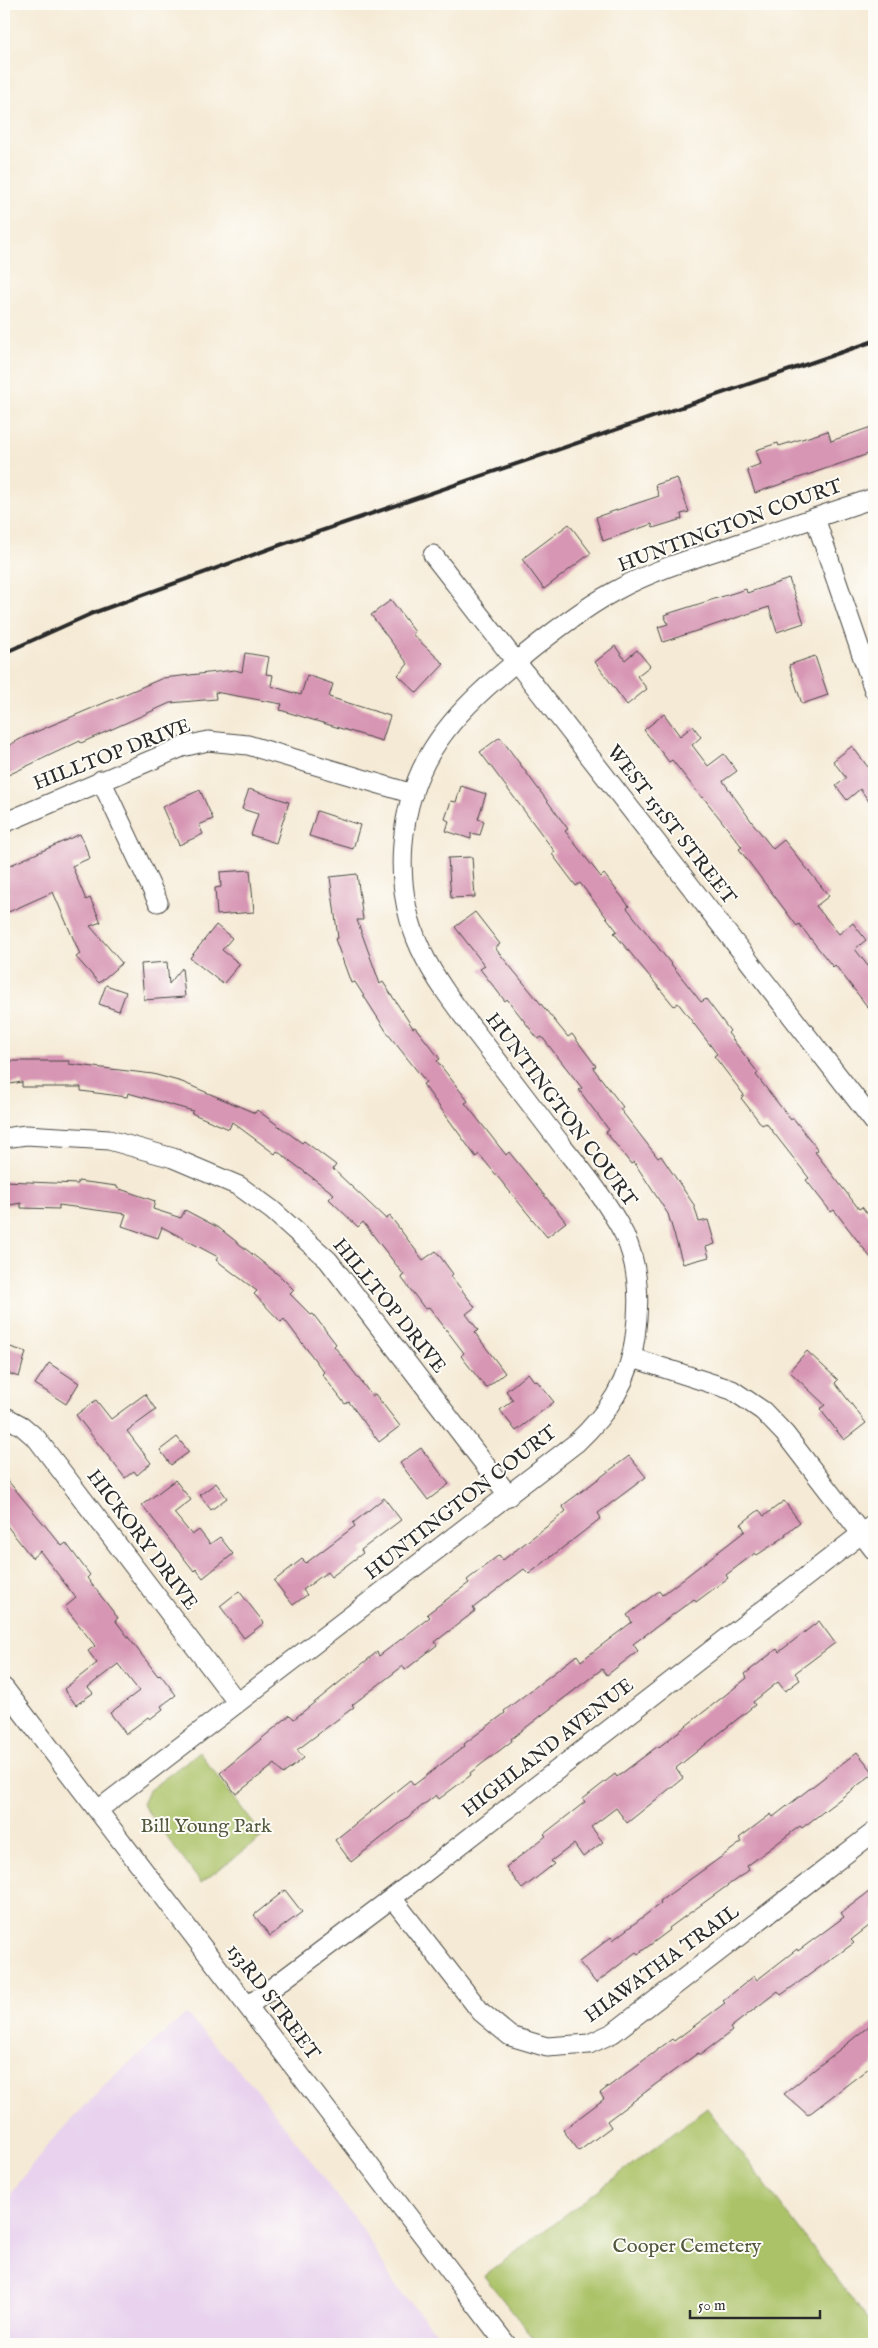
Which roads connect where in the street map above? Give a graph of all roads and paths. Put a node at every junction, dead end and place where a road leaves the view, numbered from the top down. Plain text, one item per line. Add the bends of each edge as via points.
1 (874, 498) edge
2 (815, 518) junction
3 (433, 555) dead end
4 (516, 662) junction
5 (874, 690) edge
6 (102, 780) junction
7 (413, 794) junction
8 (4, 823) edge
9 (158, 902) dead end
10 (874, 1122) edge
11 (4, 1138) edge
12 (633, 1358) junction
13 (4, 1416) edge
14 (509, 1496) junction
15 (868, 1528) edge
16 (874, 1550) edge
17 (4, 1688) edge
18 (237, 1702) junction
19 (98, 1810) junction
20 (874, 1832) edge
21 (392, 1898) junction
22 (248, 2006) junction
23 (506, 2344) edge

1 - 2 street, HUNTINGTON COURT
2 - 4 street, HUNTINGTON COURT via 635,581 587,609
2 - 5 street
3 - 4 street, WEST 151ST STREET
4 - 7 street, HUNTINGTON COURT via 454,719 431,751
4 - 10 street, WEST 151ST STREET
6 - 7 street, HILLTOP DRIVE via 182,747 217,742 248,745
6 - 8 street, HILLTOP DRIVE
6 - 9 street
7 - 12 street, HUNTINGTON COURT via 405,824 402,862 403,892 413,930 436,980 597,1190 625,1236 636,1276 639,1308
11 - 14 street, HILLTOP DRIVE via 26,1135 109,1140 173,1158 239,1186 272,1210 328,1260
12 - 14 street, HUNTINGTON COURT via 620,1390 590,1430
12 - 15 street via 732,1390 764,1410
13 - 18 street, HICKORY DRIVE via 37,1439
14 - 18 street, HUNTINGTON COURT
15 - 16 street
15 - 21 street, HIGHLAND AVENUE
17 - 19 street, 153RD STREET
18 - 19 street, HUNTINGTON COURT
19 - 22 street, 153RD STREET
20 - 21 street, HIAWATHA TRAIL via 613,2033 589,2044 547,2047 510,2036 481,2012
21 - 22 street, HIGHLAND AVENUE
22 - 23 street, 153RD STREET

